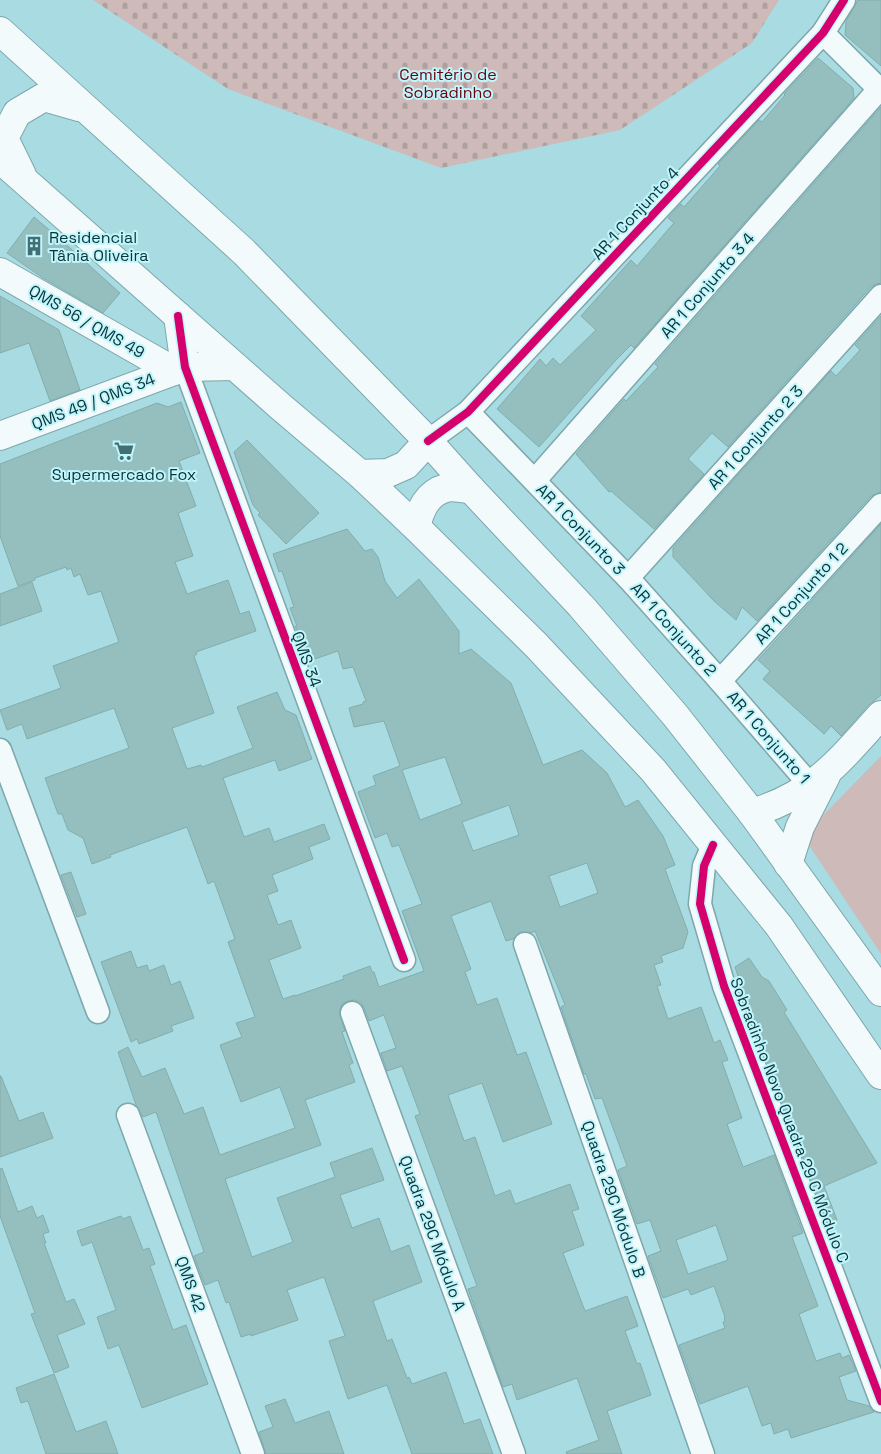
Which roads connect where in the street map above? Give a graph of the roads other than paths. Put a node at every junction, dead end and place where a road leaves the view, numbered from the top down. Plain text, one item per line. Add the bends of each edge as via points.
1 (844, 0) edge
2 (0, 31) edge
3 (823, 33) junction
4 (880, 89) edge
5 (88, 110) junction
6 (0, 160) edge
7 (25, 182) junction
8 (0, 272) edge
9 (881, 296) edge
10 (178, 316) junction
11 (234, 366) junction
12 (180, 369) junction
13 (468, 412) junction
14 (0, 436) edge
15 (428, 441) junction
16 (360, 474) junction
17 (535, 480) junction
18 (471, 489) junction
19 (881, 505) edge
20 (416, 527) junction
21 (628, 578) junction
22 (720, 681) junction
23 (881, 715) edge
24 (0, 750) edge
25 (819, 784) junction
26 (752, 813) junction
27 (713, 845) junction
28 (788, 864) junction
29 (525, 944) dead end
30 (404, 960) dead end
31 (881, 992) edge
32 (98, 1012) dead end
33 (352, 1013) dead end
34 (881, 1075) edge
35 (128, 1115) dead end
36 (881, 1401) edge
37 (253, 1454) edge
38 (514, 1454) edge
39 (703, 1454) edge

1 - 3 street, AR 1 Conjunto 4
2 - 5 main road
3 - 4 street
3 - 13 street, AR 1 Conjunto 4
4 - 17 street, AR 1 Conjunto 3 4
5 - 7 main road via 44,97 17,112 4,138
5 - 15 main road via 244,252
6 - 7 main road
7 - 10 main road
8 - 12 main road, QMS 56 / QMS 49
9 - 21 street, AR 1 Conjunto 2 3
10 - 11 main road
10 - 12 main road
11 - 12 main road
11 - 16 main road
12 - 14 main road, QMS 49 / QMS 34
12 - 30 street, QMS 34
13 - 15 street, AR 1 Conjunto 4
13 - 17 street
15 - 16 main road via 406,465 388,473
15 - 18 main road
16 - 20 main road
17 - 21 street, AR 1 Conjunto 3
18 - 20 main road via 447,488 434,494 422,506
18 - 26 main road via 581,606 675,715
19 - 22 street, AR 1 Conjunto 1 2
20 - 27 main road via 536,645 653,770
21 - 22 street, AR 1 Conjunto 2
22 - 25 street, AR 1 Conjunto 1
23 - 25 main road
24 - 32 street
25 - 26 main road
25 - 28 main road
26 - 28 main road
27 - 34 main road via 780,926
27 - 36 street, Sobradinho Novo Quadra 29 C Módulo C via 704,866 700,904 724,986
28 - 31 main road
29 - 39 street, Quadra 29C Módulo B
33 - 38 street, Quadra 29C Módulo A
35 - 37 street, QMS 42

